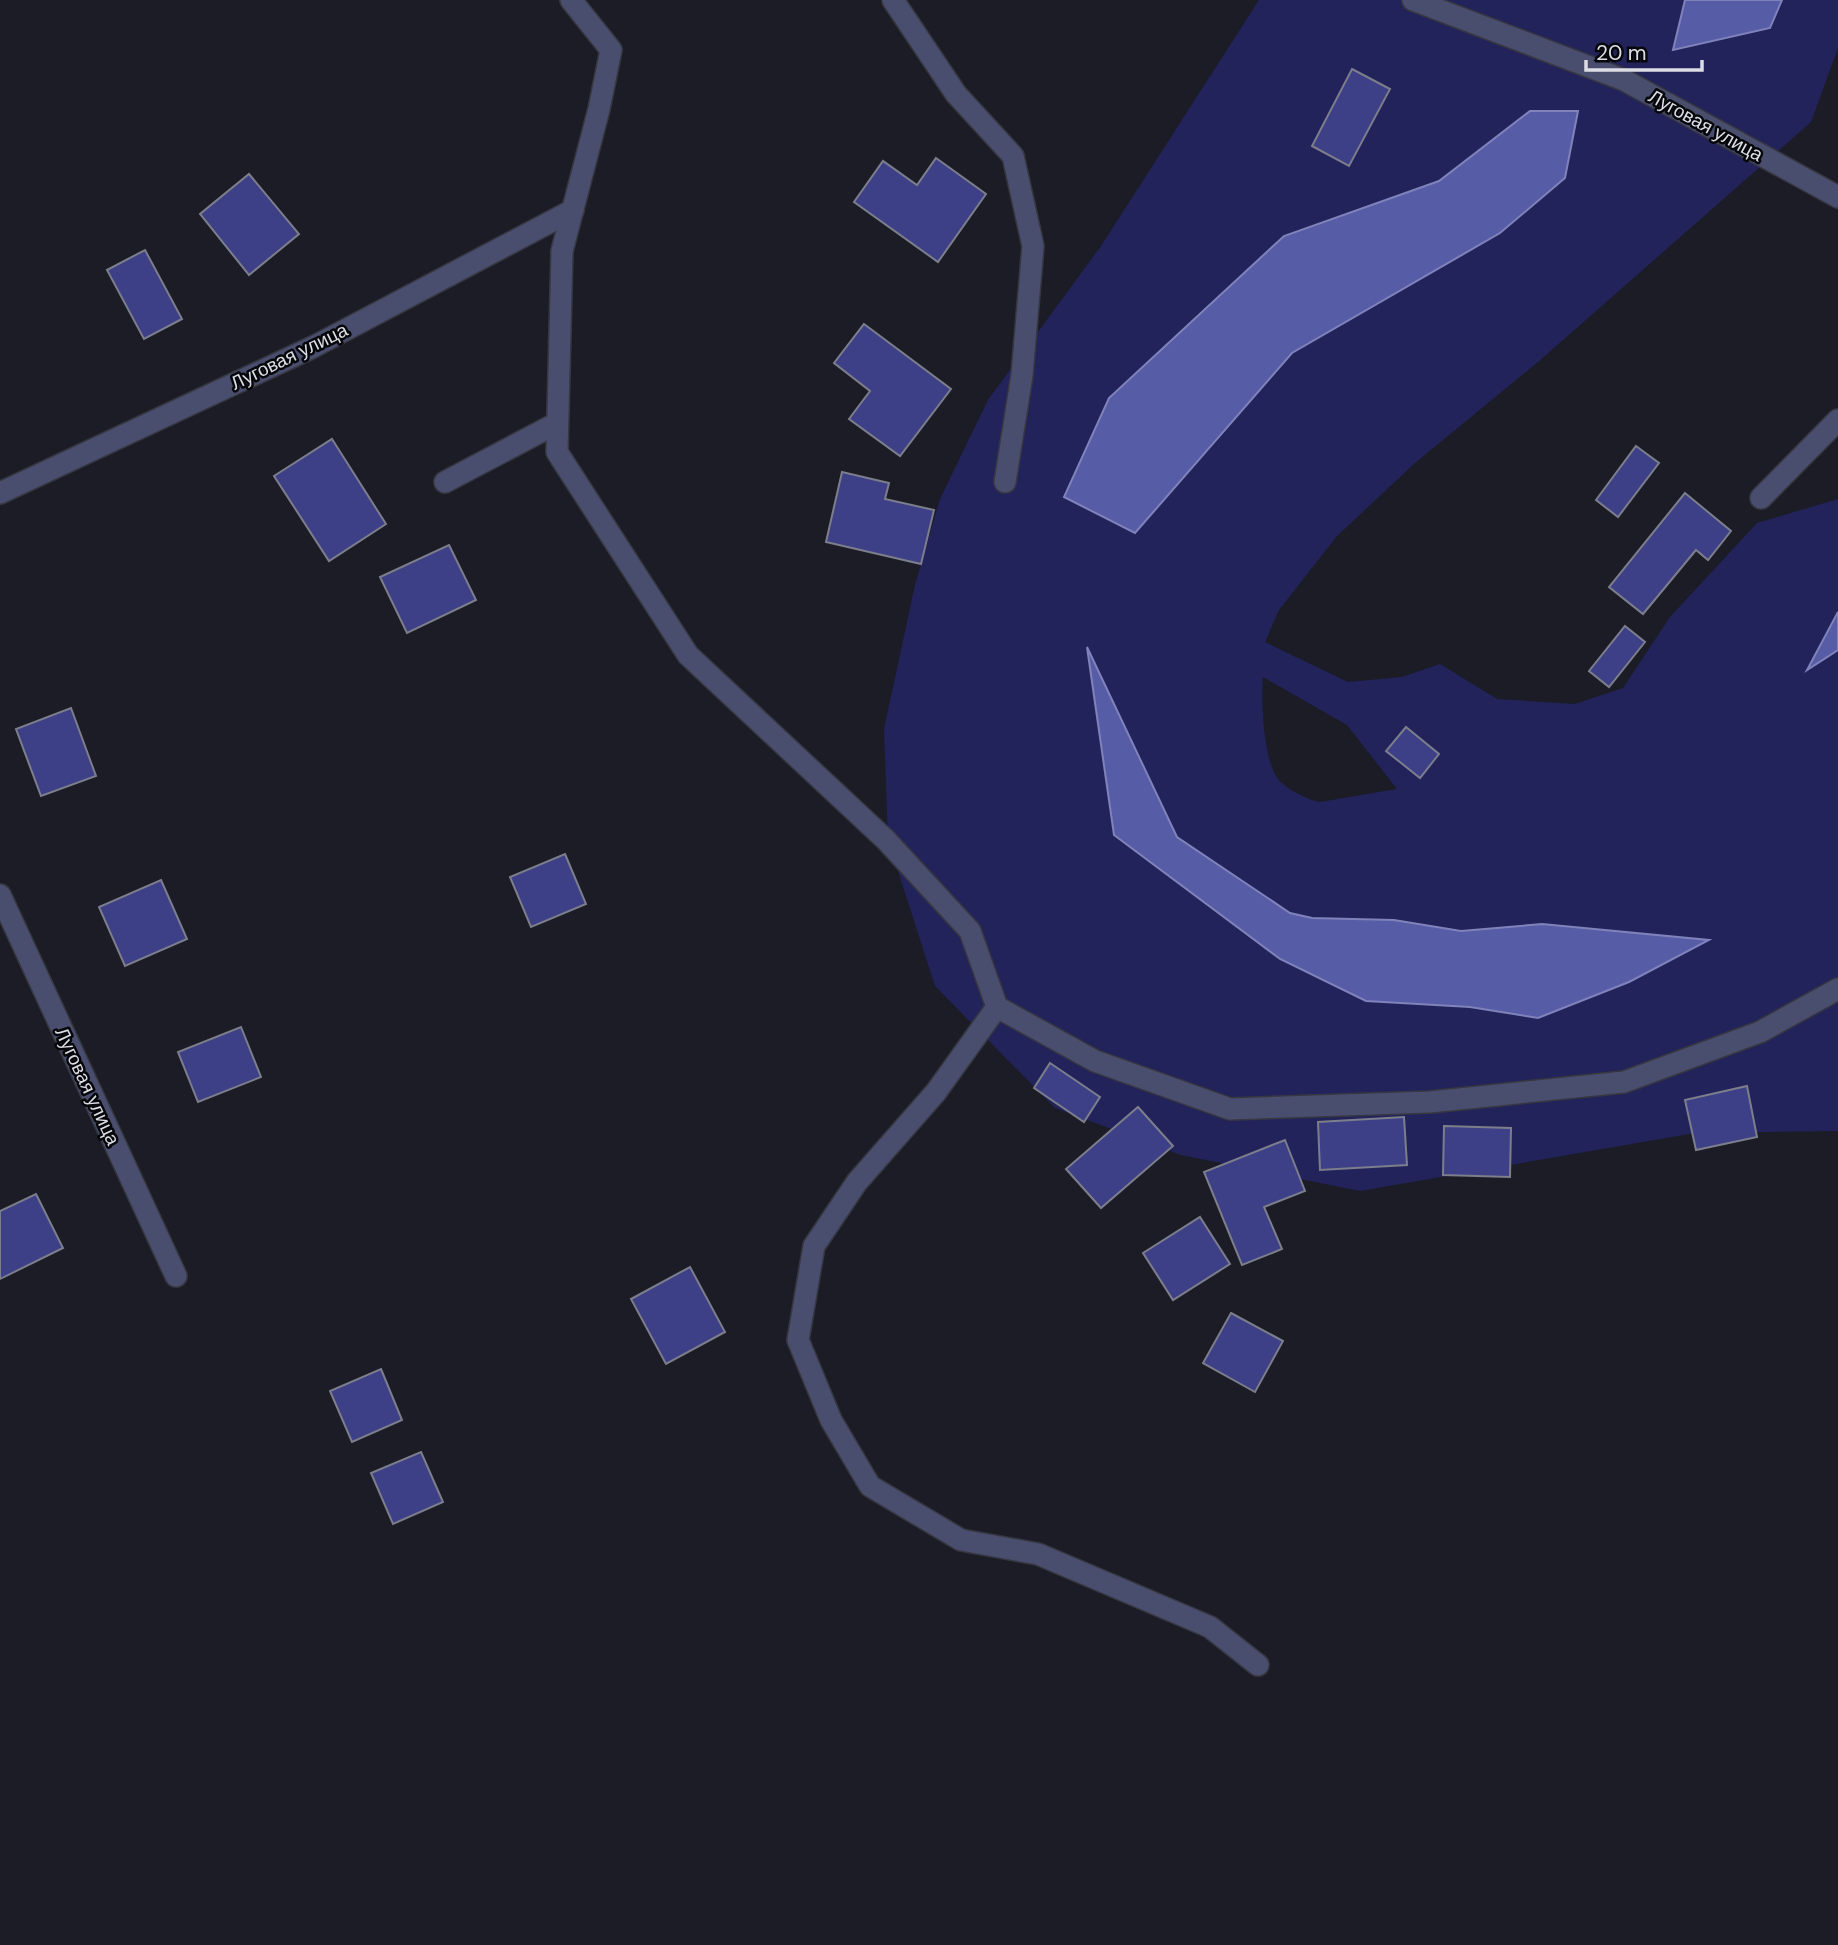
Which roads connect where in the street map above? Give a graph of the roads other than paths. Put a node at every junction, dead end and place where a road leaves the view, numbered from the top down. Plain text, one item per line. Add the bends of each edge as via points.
1 (571, 0) edge
2 (893, 0) edge
3 (1413, 0) edge
4 (1838, 197) edge
5 (573, 210) junction
6 (1838, 420) edge
7 (557, 423) junction
8 (445, 482) dead end
9 (1005, 482) dead end
10 (0, 493) edge
11 (1761, 498) dead end
12 (0, 895) edge
13 (1838, 989) edge
14 (997, 1007) junction
15 (176, 1276) dead end
16 (1258, 1665) dead end

1 - 5 street via 611,50
2 - 9 street via 956,94 1013,156 1032,246 1022,375
3 - 4 street, Луговая улица via 1624,80
5 - 7 street via 562,251
5 - 10 street, Луговая улица via 313,346
6 - 11 street
7 - 8 street
7 - 14 street via 557,452 688,656 886,840 970,931
12 - 15 street, Луговая улица
13 - 14 street via 1760,1032 1624,1082 1430,1102 1230,1110 1095,1061
14 - 16 street via 936,1092 857,1182 814,1246 797,1340 831,1420 870,1486 961,1540 1038,1554 1210,1627

